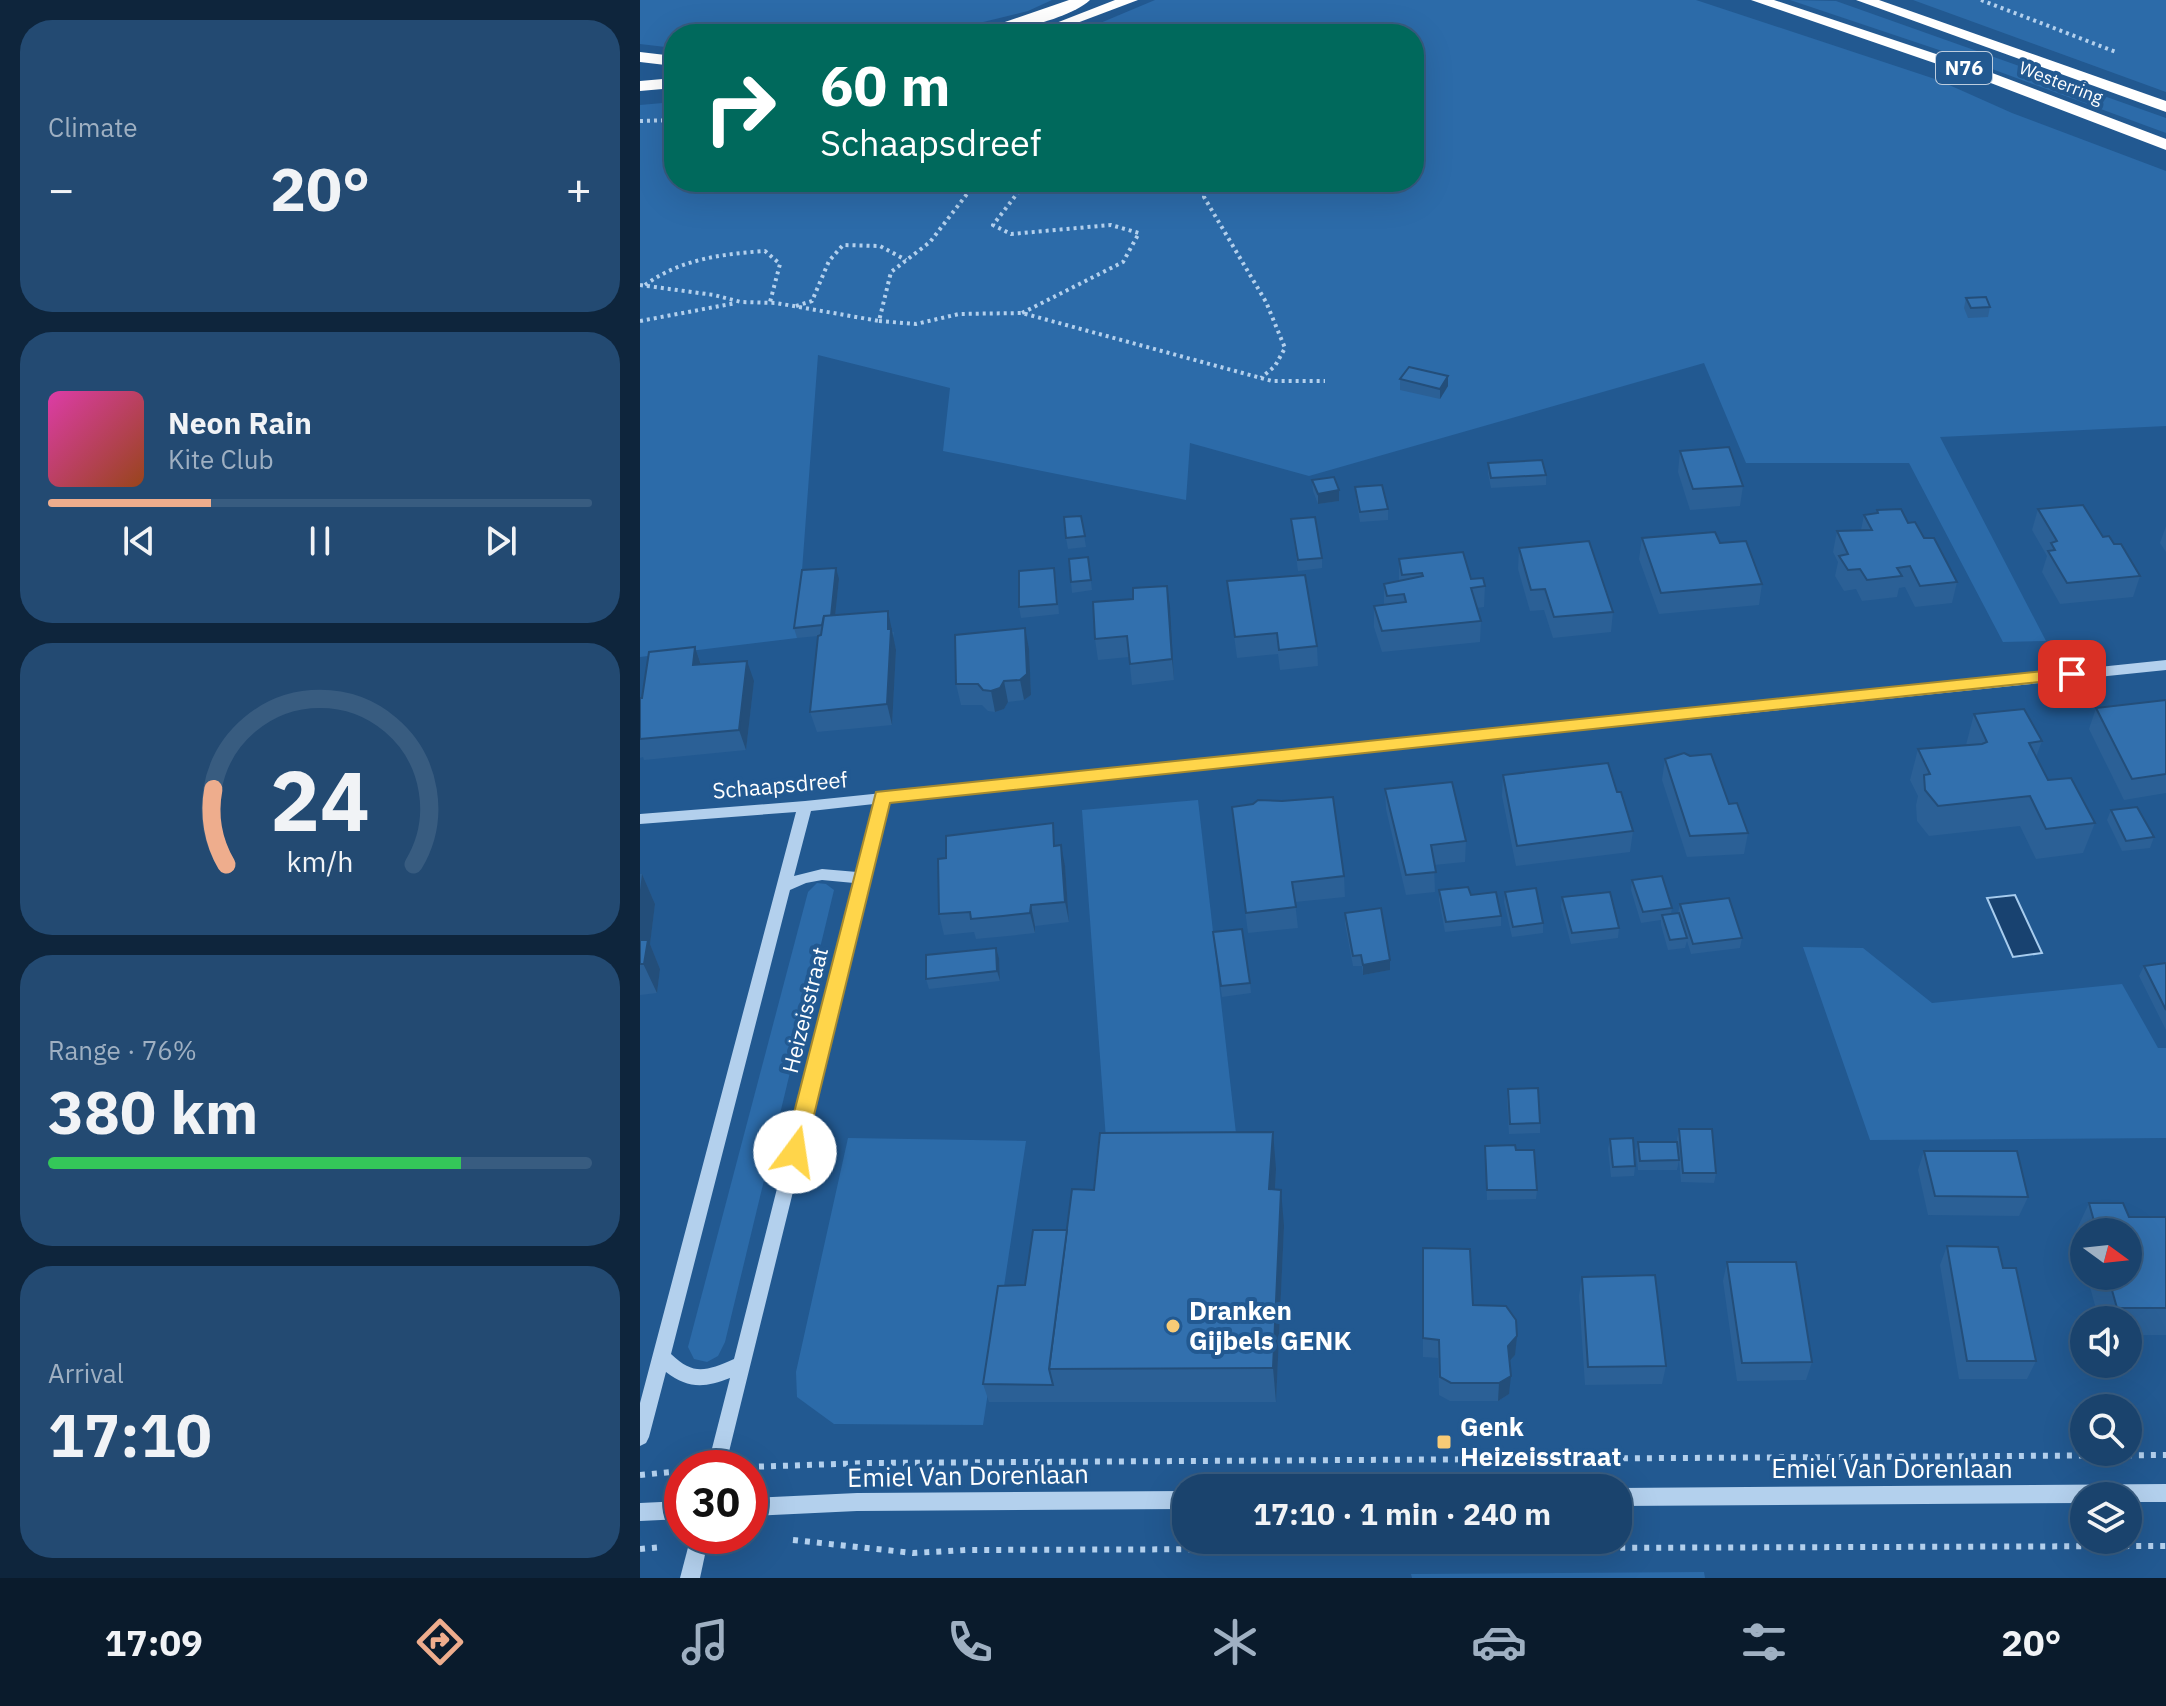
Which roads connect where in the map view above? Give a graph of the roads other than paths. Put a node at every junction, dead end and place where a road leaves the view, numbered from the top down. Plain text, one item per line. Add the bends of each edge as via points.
1 (1082, 0) edge
2 (1130, 0) edge
3 (1759, 0) edge
4 (1864, 0) edge
5 (1117, 3) edge
6 (1013, 24) edge
7 (1060, 24) edge
8 (640, 57) edge
9 (664, 60) edge
10 (664, 84) edge
11 (640, 86) edge
12 (2166, 107) edge
13 (2166, 145) edge
14 (2166, 665) edge
15 (883, 797) junction
16 (805, 806) junction
17 (640, 819) edge
18 (862, 879) junction
19 (784, 887) junction
20 (661, 1356) junction
21 (742, 1364) junction
22 (640, 1437) edge
23 (720, 1450) edge
24 (2166, 1493) edge
25 (1632, 1497) edge
26 (1172, 1500) edge
27 (768, 1506) edge
28 (664, 1511) edge
29 (640, 1512) edge
30 (696, 1554) edge
31 (690, 1578) edge

1 - 6 highway
2 - 5 highway
3 - 13 highway, Westerring / N76 via 1981,74
4 - 12 highway, Westerring / N76
5 - 7 highway
8 - 9 highway
10 - 11 highway
14 - 15 street, Schaapsdreef
15 - 16 street, Schaapsdreef
15 - 18 street, Heizeisstraat
16 - 17 street, Schaapsdreef
16 - 19 street
18 - 19 street via 836,873 798,878
18 - 21 street, Heizeisstraat
19 - 20 street
20 - 21 street via 678,1374 702,1381
20 - 22 street
21 - 23 street, Heizeisstraat
24 - 25 street, Emiel Van Dorenlaan
26 - 27 street, Emiel Van Dorenlaan
28 - 29 street
30 - 31 street

